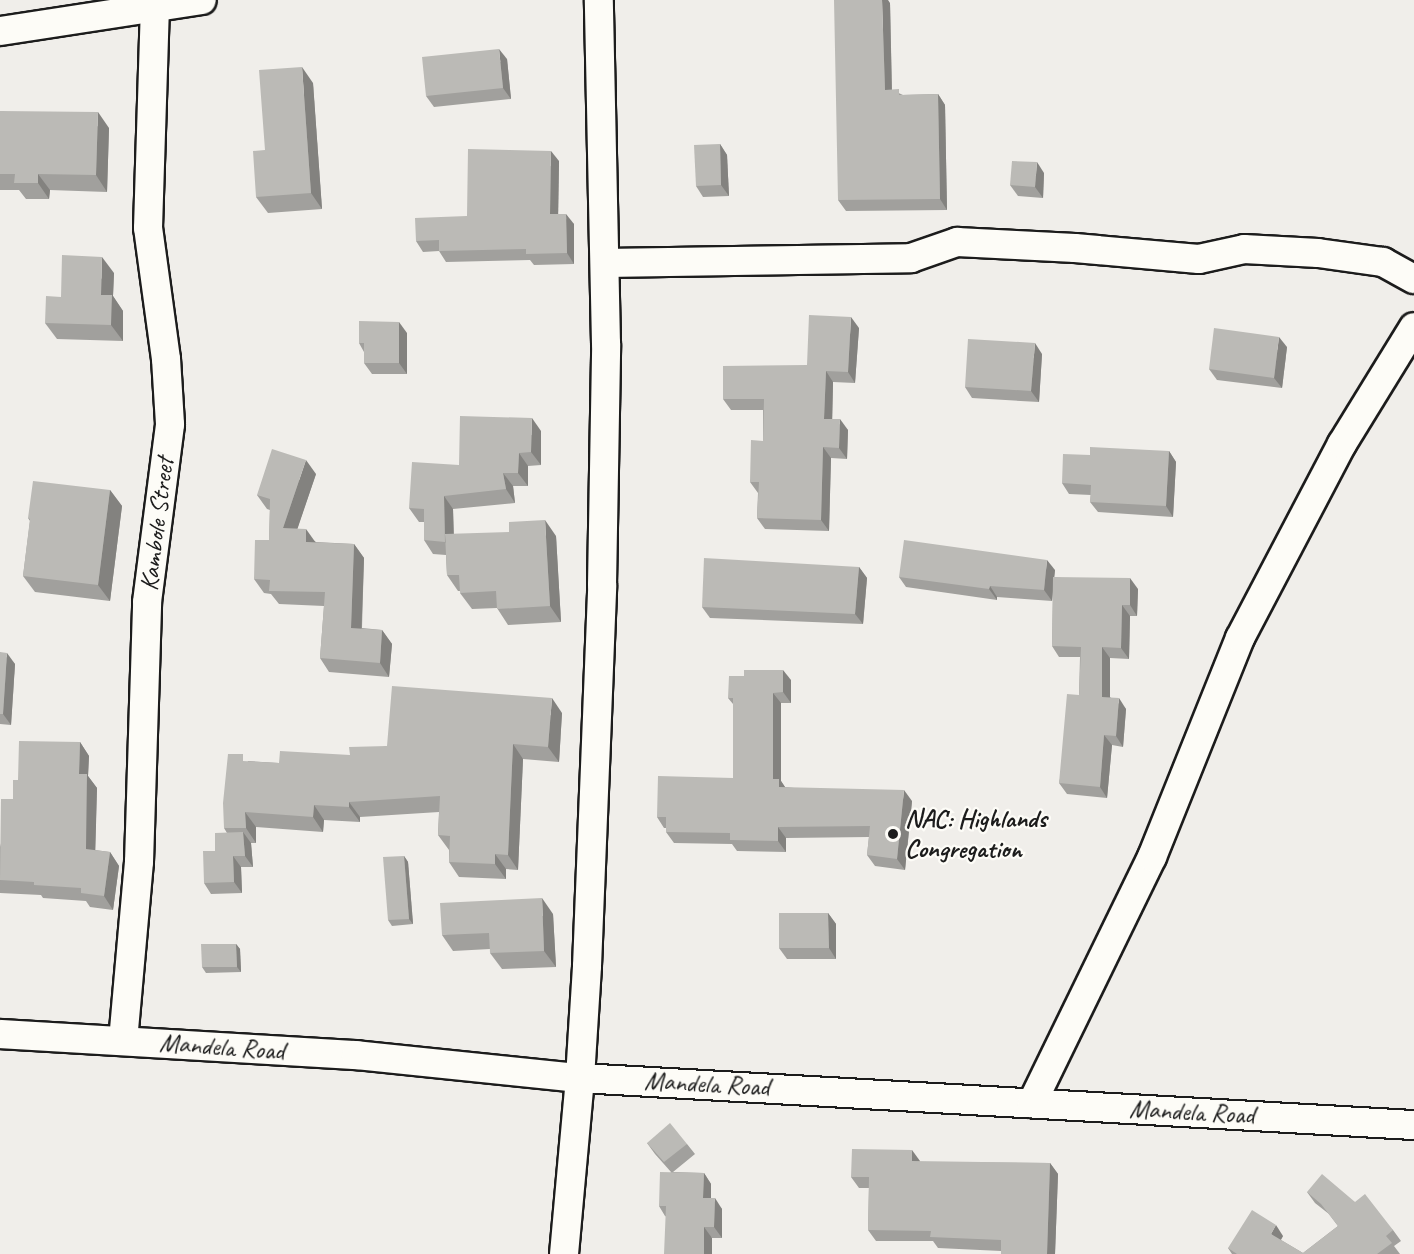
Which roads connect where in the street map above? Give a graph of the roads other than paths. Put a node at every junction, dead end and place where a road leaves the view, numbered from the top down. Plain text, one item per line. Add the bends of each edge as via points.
1 (202, 0) edge
2 (599, 0) edge
3 (155, 7) junction
4 (0, 31) edge
5 (605, 263) junction
6 (1414, 279) edge
7 (1414, 327) edge
8 (0, 1034) edge
9 (123, 1041) junction
10 (580, 1078) junction
11 (1032, 1103) junction
12 (1414, 1125) edge
13 (564, 1254) edge

1 - 3 street
2 - 5 street
3 - 4 street
3 - 9 street, Kambole Street via 148,228 166,358 170,424 147,602 139,862
5 - 6 street via 910,258 957,242 1199,259 1245,249 1318,252 1383,262
5 - 10 street via 602,585 593,857
7 - 11 street via 1342,444 1240,638 1152,857
8 - 9 street, Mandela Road
9 - 10 street, Mandela Road via 357,1055
10 - 11 street, Mandela Road
10 - 13 street
11 - 12 street, Mandela Road

